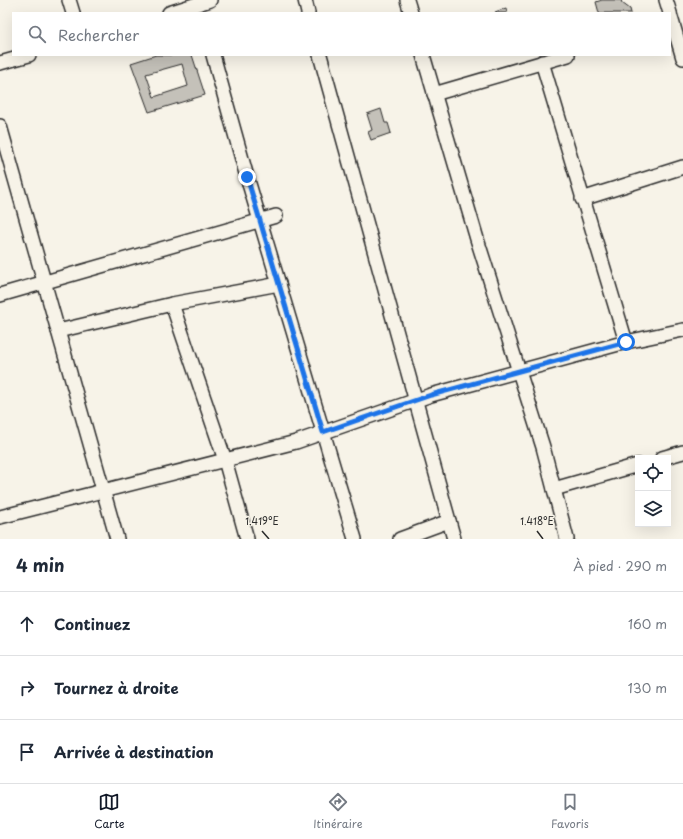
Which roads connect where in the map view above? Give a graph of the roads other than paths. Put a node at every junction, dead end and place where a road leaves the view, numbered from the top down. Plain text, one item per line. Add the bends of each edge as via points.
1 (69, 0) edge
2 (304, 0) edge
3 (407, 0) edge
4 (666, 0) edge
5 (202, 4) edge
6 (73, 12) edge
7 (173, 12) edge
8 (308, 12) edge
9 (411, 12) edge
10 (670, 12) edge
11 (673, 20) edge
12 (25, 56) edge
13 (213, 56) edge
14 (320, 56) edge
15 (423, 56) edge
16 (564, 56) edge
17 (683, 58) edge
18 (542, 62) junction
19 (0, 63) edge
20 (434, 94) junction
21 (0, 126) edge
22 (683, 167) edge
23 (582, 198) junction
24 (276, 216) dead end
25 (260, 221) junction
26 (44, 282) junction
27 (279, 284) junction
28 (0, 295) edge
29 (172, 304) junction
30 (683, 330) edge
31 (58, 331) junction
32 (626, 342) junction
33 (519, 371) junction
34 (415, 400) junction
35 (323, 432) junction
36 (683, 452) edge
37 (671, 455) edge
38 (225, 460) junction
39 (635, 466) edge
40 (554, 489) junction
41 (103, 492) junction
42 (0, 517) edge
43 (449, 521) junction
44 (117, 539) edge
45 (247, 539) edge
46 (356, 539) edge
47 (400, 539) edge
48 (454, 539) edge
49 (567, 539) edge

1 - 6 street
2 - 8 street
3 - 9 street
4 - 10 street
5 - 7 street
11 - 17 street
12 - 19 street
13 - 25 street
14 - 34 street
15 - 20 street
16 - 18 street
18 - 20 street
18 - 23 street
20 - 33 street
21 - 26 street
22 - 23 street
23 - 32 street
24 - 25 street
25 - 26 street
25 - 27 street
26 - 28 street
26 - 31 street
27 - 29 street
27 - 35 street
29 - 31 street
29 - 38 street
30 - 32 street
31 - 41 street
32 - 33 street
33 - 34 street
33 - 40 street
34 - 35 street
34 - 43 street
35 - 38 street via 296,442
35 - 46 street
36 - 37 street
38 - 41 street
38 - 45 street
39 - 40 street
40 - 49 street
41 - 42 street
41 - 44 street
43 - 47 street
43 - 48 street

